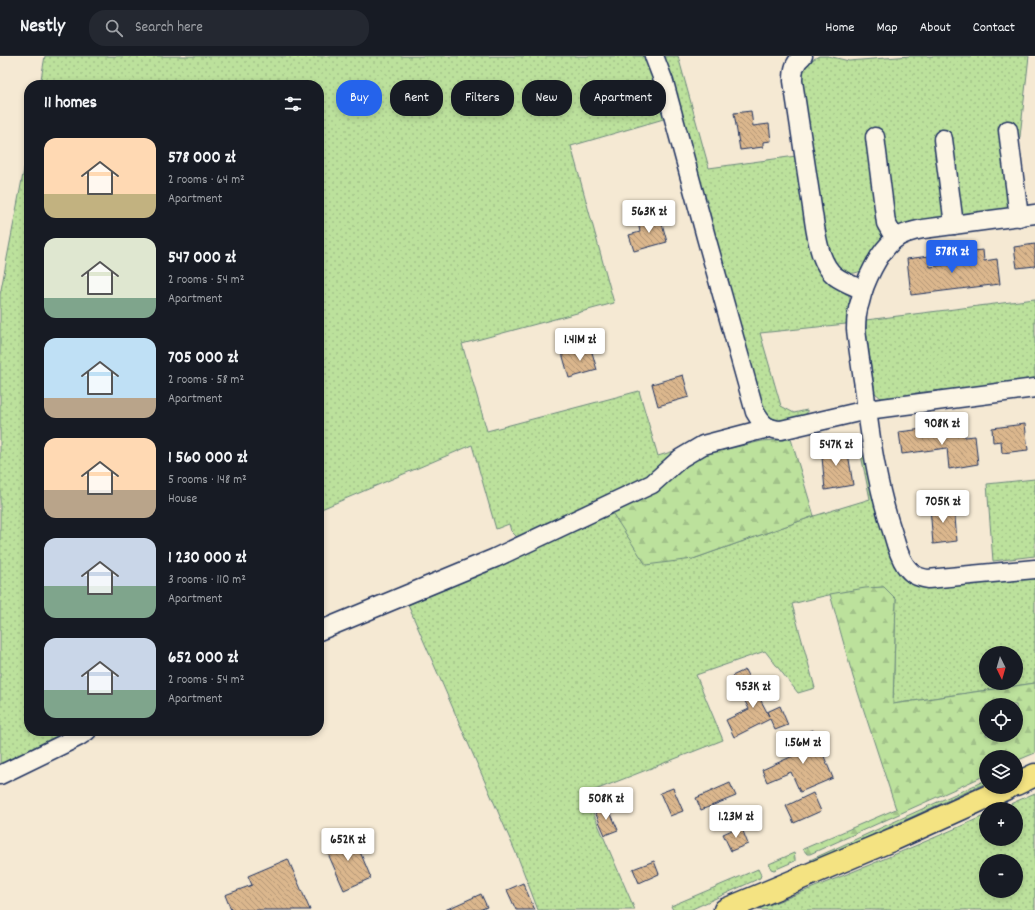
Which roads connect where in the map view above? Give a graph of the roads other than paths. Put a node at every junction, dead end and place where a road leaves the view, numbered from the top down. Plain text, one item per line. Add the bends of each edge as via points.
1 (654, 56) edge
2 (804, 56) edge
3 (1008, 130) dead end
4 (875, 137) dead end
5 (943, 139) dead end
6 (1027, 215) edge
7 (954, 225) junction
8 (895, 239) junction
9 (863, 290) junction
10 (1035, 388) edge
11 (867, 410) junction
12 (768, 428) junction
13 (1035, 569) edge
14 (324, 629) edge
15 (80, 736) edge
16 (0, 775) edge
17 (1035, 775) edge
18 (1023, 781) edge
19 (993, 794) edge
20 (725, 910) edge

1 - 12 street via 664,82 755,412
2 - 9 street via 794,65 793,81 819,247 825,264 835,275
3 - 6 street
4 - 8 street via 886,223
5 - 7 street
6 - 7 street
7 - 8 street via 923,229
8 - 9 street via 877,260
9 - 11 street via 856,328
10 - 11 street
11 - 12 street via 781,430
11 - 13 street via 880,490 900,554 912,573 928,579
12 - 14 street via 703,445 680,458 652,484 494,558
15 - 16 street
17 - 18 main road
19 - 20 main road

